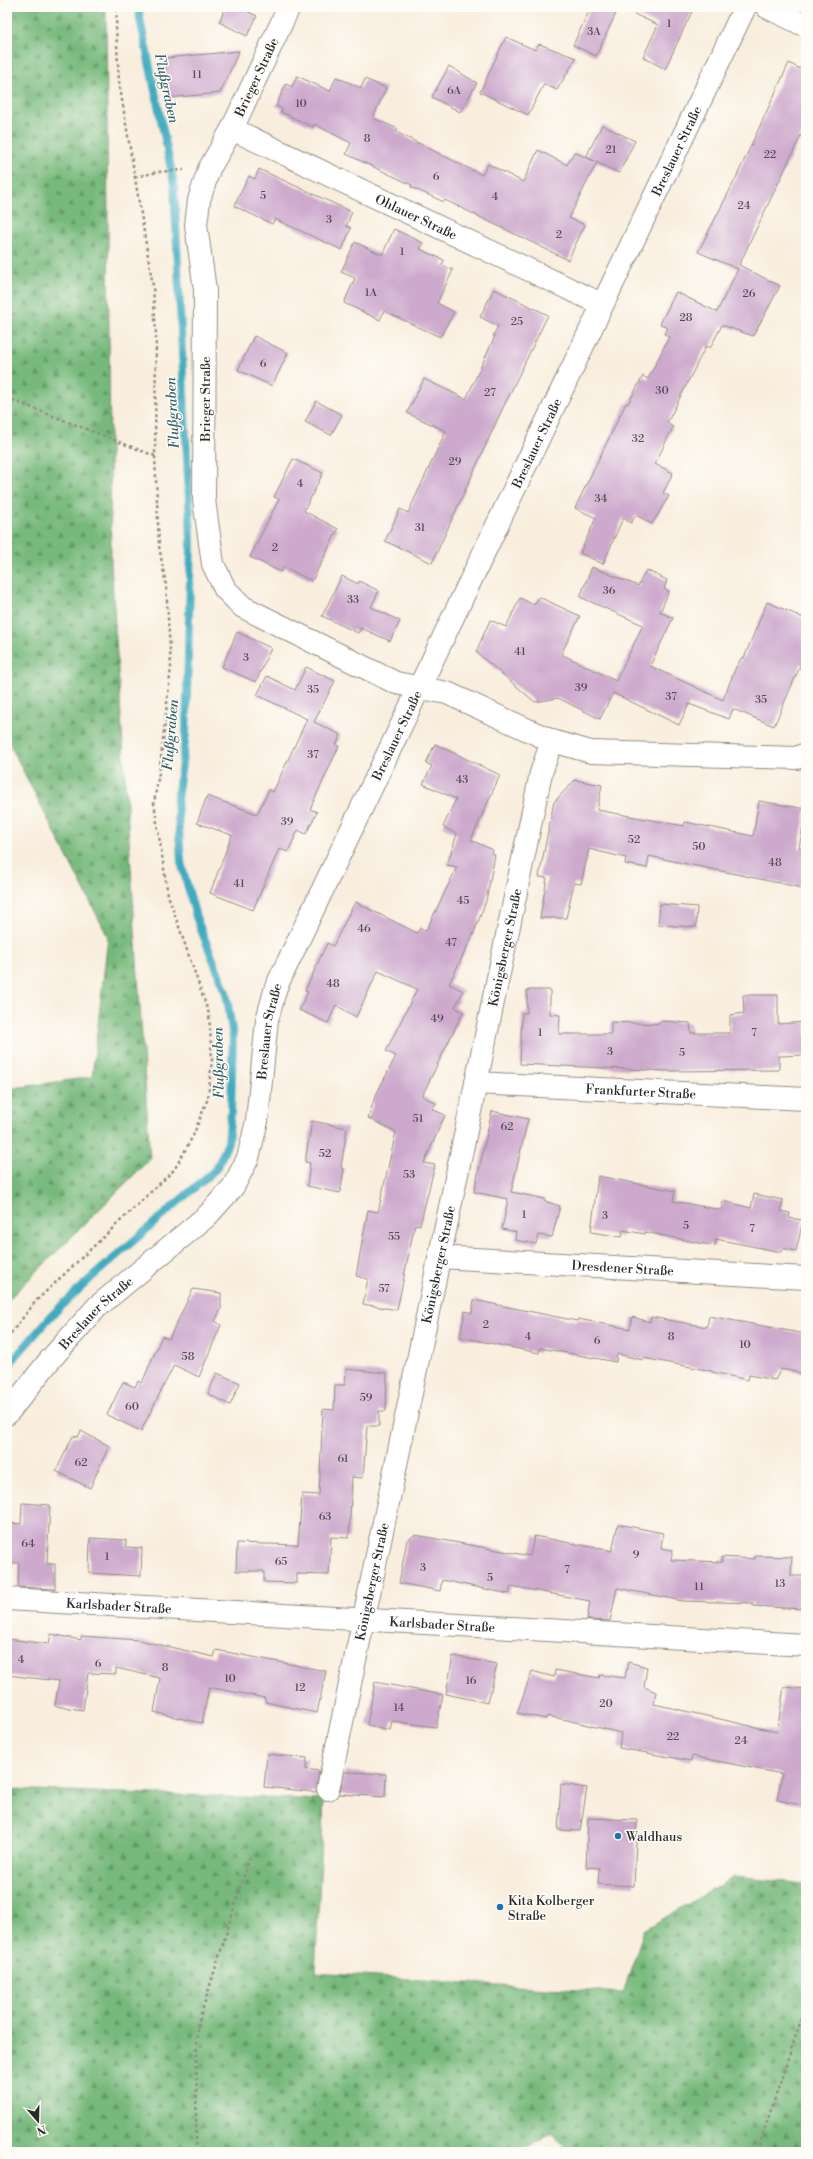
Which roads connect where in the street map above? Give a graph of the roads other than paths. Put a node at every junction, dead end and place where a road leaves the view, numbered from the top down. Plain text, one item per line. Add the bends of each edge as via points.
1 (289, 7) edge
2 (745, 7) edge
3 (767, 7) edge
4 (806, 26) edge
5 (232, 129) junction
6 (601, 304) junction
7 (419, 688) junction
8 (552, 741) junction
9 (806, 754) edge
10 (476, 1083) junction
11 (806, 1099) edge
12 (439, 1257) junction
13 (806, 1278) edge
14 (7, 1414) edge
15 (7, 1599) edge
16 (363, 1618) junction
17 (806, 1645) edge
18 (328, 1789) dead end

1 - 5 street, Brieger Straße
2 - 6 street, Breslauer Straße
3 - 4 street
5 - 6 street, Ohlauer Straße
5 - 7 street, Brieger Straße via 208,169 199,200 196,225 206,290 204,500 214,564 225,589 243,607 396,682
6 - 7 street, Breslauer Straße
7 - 8 street via 447,693
7 - 14 street, Breslauer Straße via 276,987 267,1020 257,1121 248,1158 233,1187 207,1216 97,1307 49,1360
8 - 9 street via 591,752 796,758
8 - 10 street, Königsberger Straße via 541,773
10 - 11 street, Frankfurter Straße
10 - 12 street, Königsberger Straße
12 - 13 street, Dresdener Straße
12 - 16 street, Königsberger Straße
15 - 16 street, Karlsbader Straße
16 - 17 street, Karlsbader Straße
16 - 18 street, Königsberger Straße

